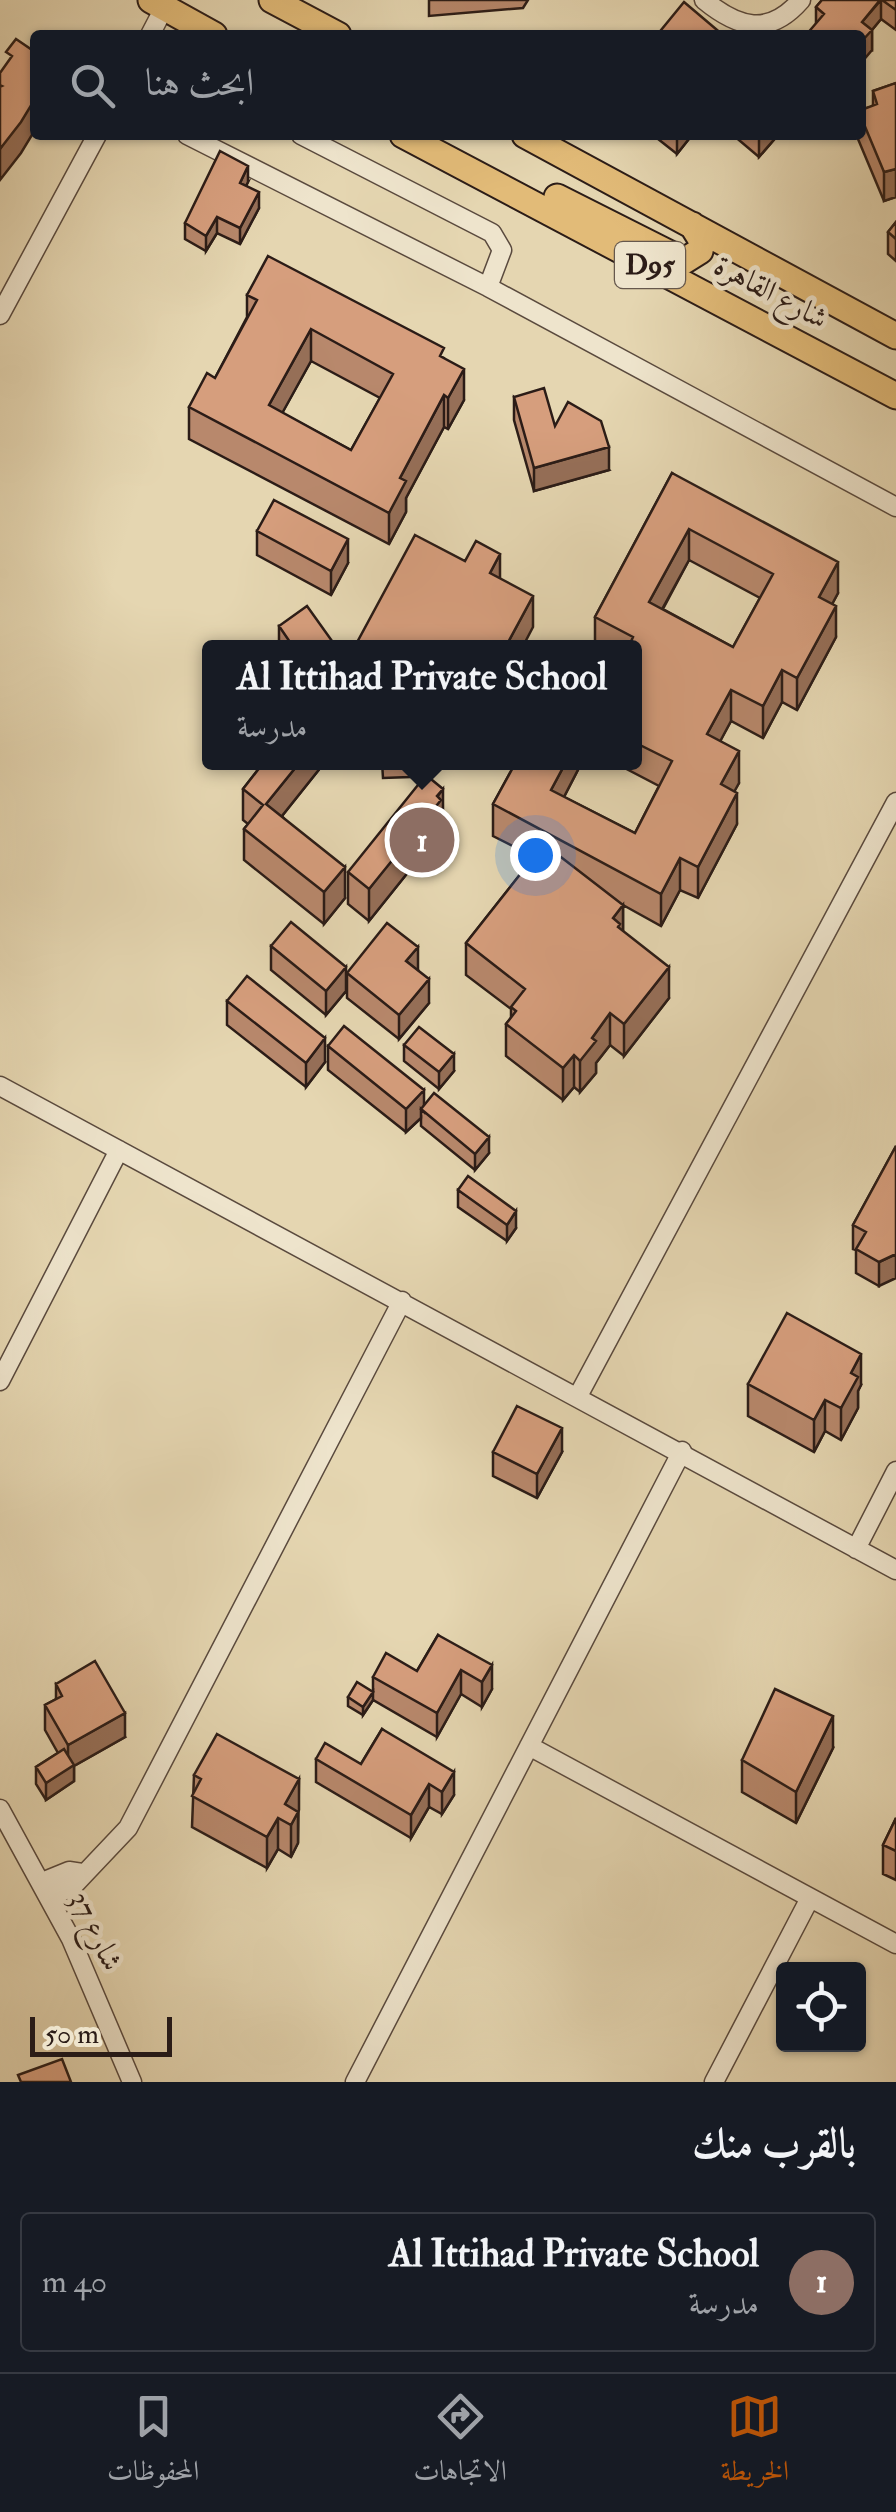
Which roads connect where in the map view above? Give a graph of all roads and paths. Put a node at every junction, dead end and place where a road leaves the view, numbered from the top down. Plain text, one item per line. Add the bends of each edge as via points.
1 (272, 0) edge
2 (704, 0) edge
3 (800, 1) edge
4 (158, 4) edge
5 (151, 30) edge
6 (205, 30) edge
7 (329, 30) edge
8 (94, 140) edge
9 (198, 140) edge
10 (311, 140) edge
11 (412, 140) edge
12 (421, 140) edge
13 (533, 140) edge
14 (692, 225) junction
15 (488, 287) junction
16 (0, 315) edge
17 (896, 336) edge
18 (896, 396) edge
19 (896, 507) edge
20 (896, 802) edge
21 (0, 1086) edge
22 (119, 1150) junction
23 (402, 1301) junction
24 (0, 1381) edge
25 (578, 1396) junction
26 (682, 1451) junction
27 (896, 1471) edge
28 (856, 1549) junction
29 (896, 1570) edge
30 (529, 1746) junction
31 (0, 1808) edge
32 (46, 1890) junction
33 (810, 1898) junction
34 (896, 1944) edge
35 (132, 2082) edge
36 (355, 2082) edge
37 (714, 2082) edge

1 - 7 main road
2 - 3 street via 726,18 758,27 788,15
4 - 5 street
4 - 6 main road
8 - 16 street
9 - 15 street
10 - 15 street via 492,233 502,250
11 - 18 main road, شارع القاهرة / D95
12 - 14 main road via 464,150 684,261 700,251
13 - 14 main road, شارع القاهرة / D95
14 - 17 main road, شارع القاهرة / D95
15 - 19 street
20 - 25 street
21 - 22 street
22 - 23 street
22 - 24 street
23 - 25 street
23 - 32 street via 128,1828 75,1884
25 - 26 street
26 - 28 street
26 - 30 street
27 - 28 street
28 - 29 street
30 - 33 street
30 - 36 street
31 - 32 street, شارع 37
32 - 35 street, شارع 37
33 - 34 street
33 - 37 street

